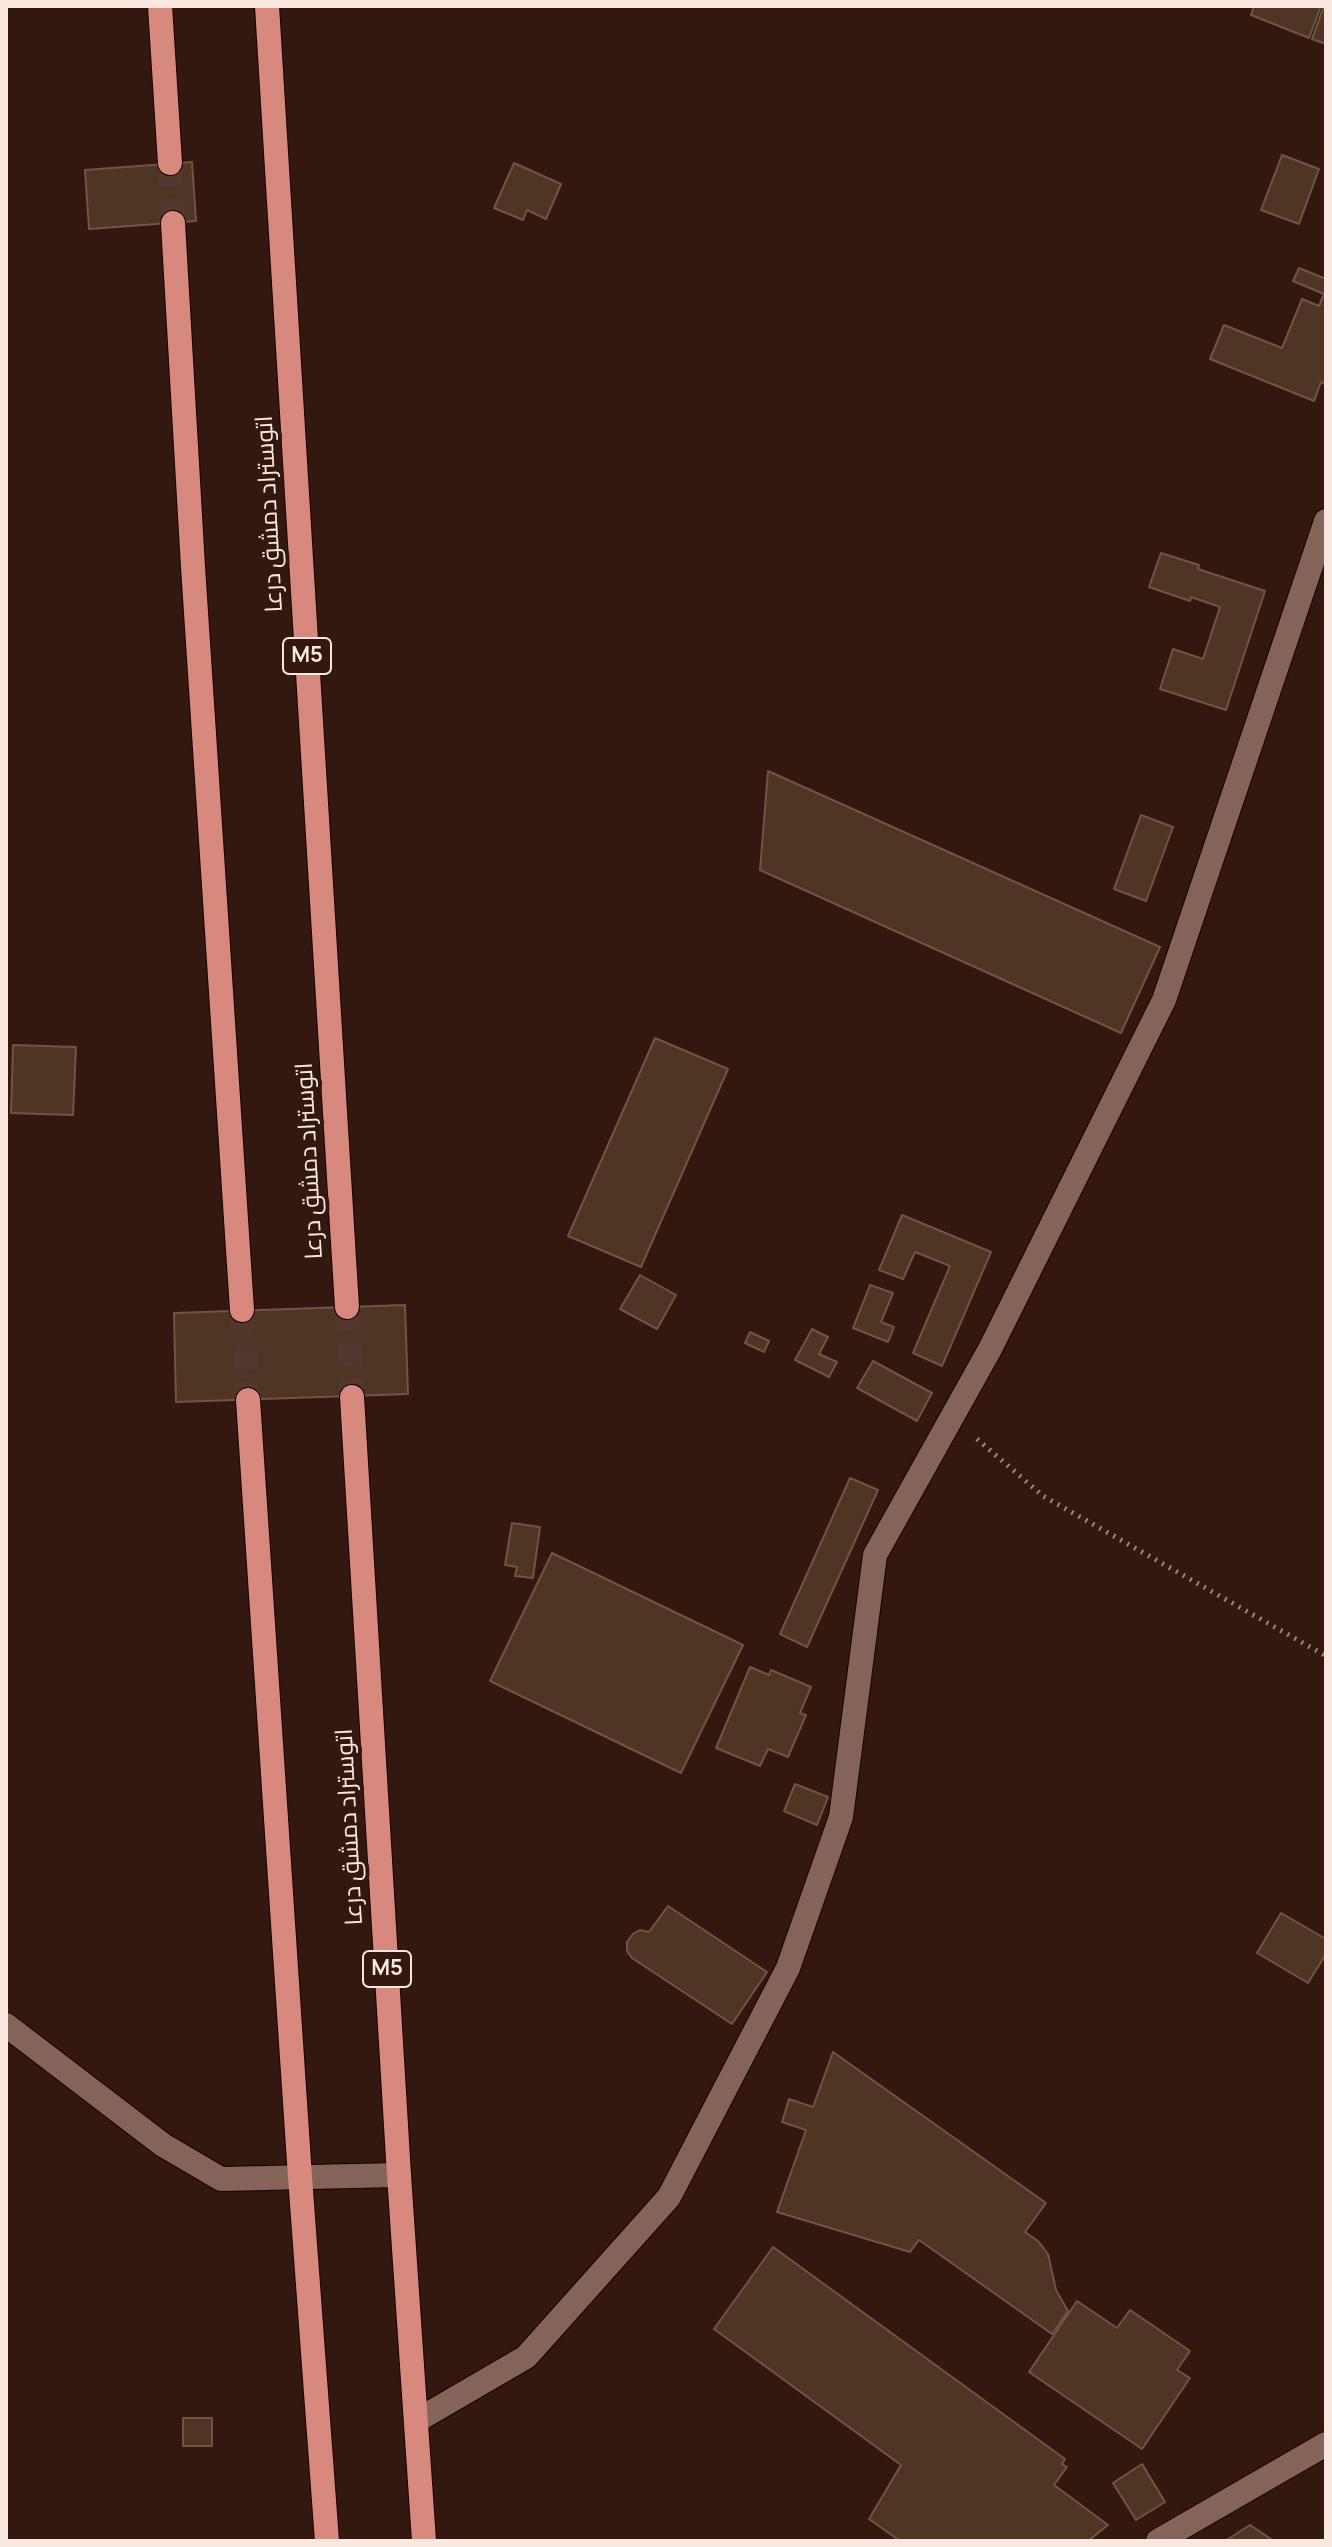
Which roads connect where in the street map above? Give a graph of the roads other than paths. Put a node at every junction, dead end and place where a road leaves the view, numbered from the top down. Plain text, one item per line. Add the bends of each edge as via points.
1 (160, 6) edge
2 (267, 6) edge
3 (170, 163) tunnel mouth
4 (173, 223) tunnel mouth
5 (1326, 521) edge
6 (347, 1307) tunnel mouth
7 (242, 1310) tunnel mouth
8 (352, 1397) tunnel mouth
9 (248, 1400) tunnel mouth
10 (6, 2025) edge
11 (399, 2175) junction
12 (300, 2177) junction
13 (416, 2421) junction
14 (1326, 2444) edge
15 (327, 2541) edge
16 (424, 2541) edge
17 (1158, 2541) edge

1 - 3 highway
2 - 6 highway, اتوستراد دمشق درعا / M5
4 - 7 highway
5 - 13 street via 1164,1000 990,1349 875,1555 841,1817 788,1968 669,2197 526,2357
8 - 11 highway, اتوستراد دمشق درعا / M5
9 - 12 highway
10 - 12 street via 163,2145 221,2179
11 - 12 street
11 - 13 highway, اتوستراد دمشق درعا / M5
12 - 15 highway
13 - 16 highway, اتوستراد دمشق درعا / M5
14 - 17 street

